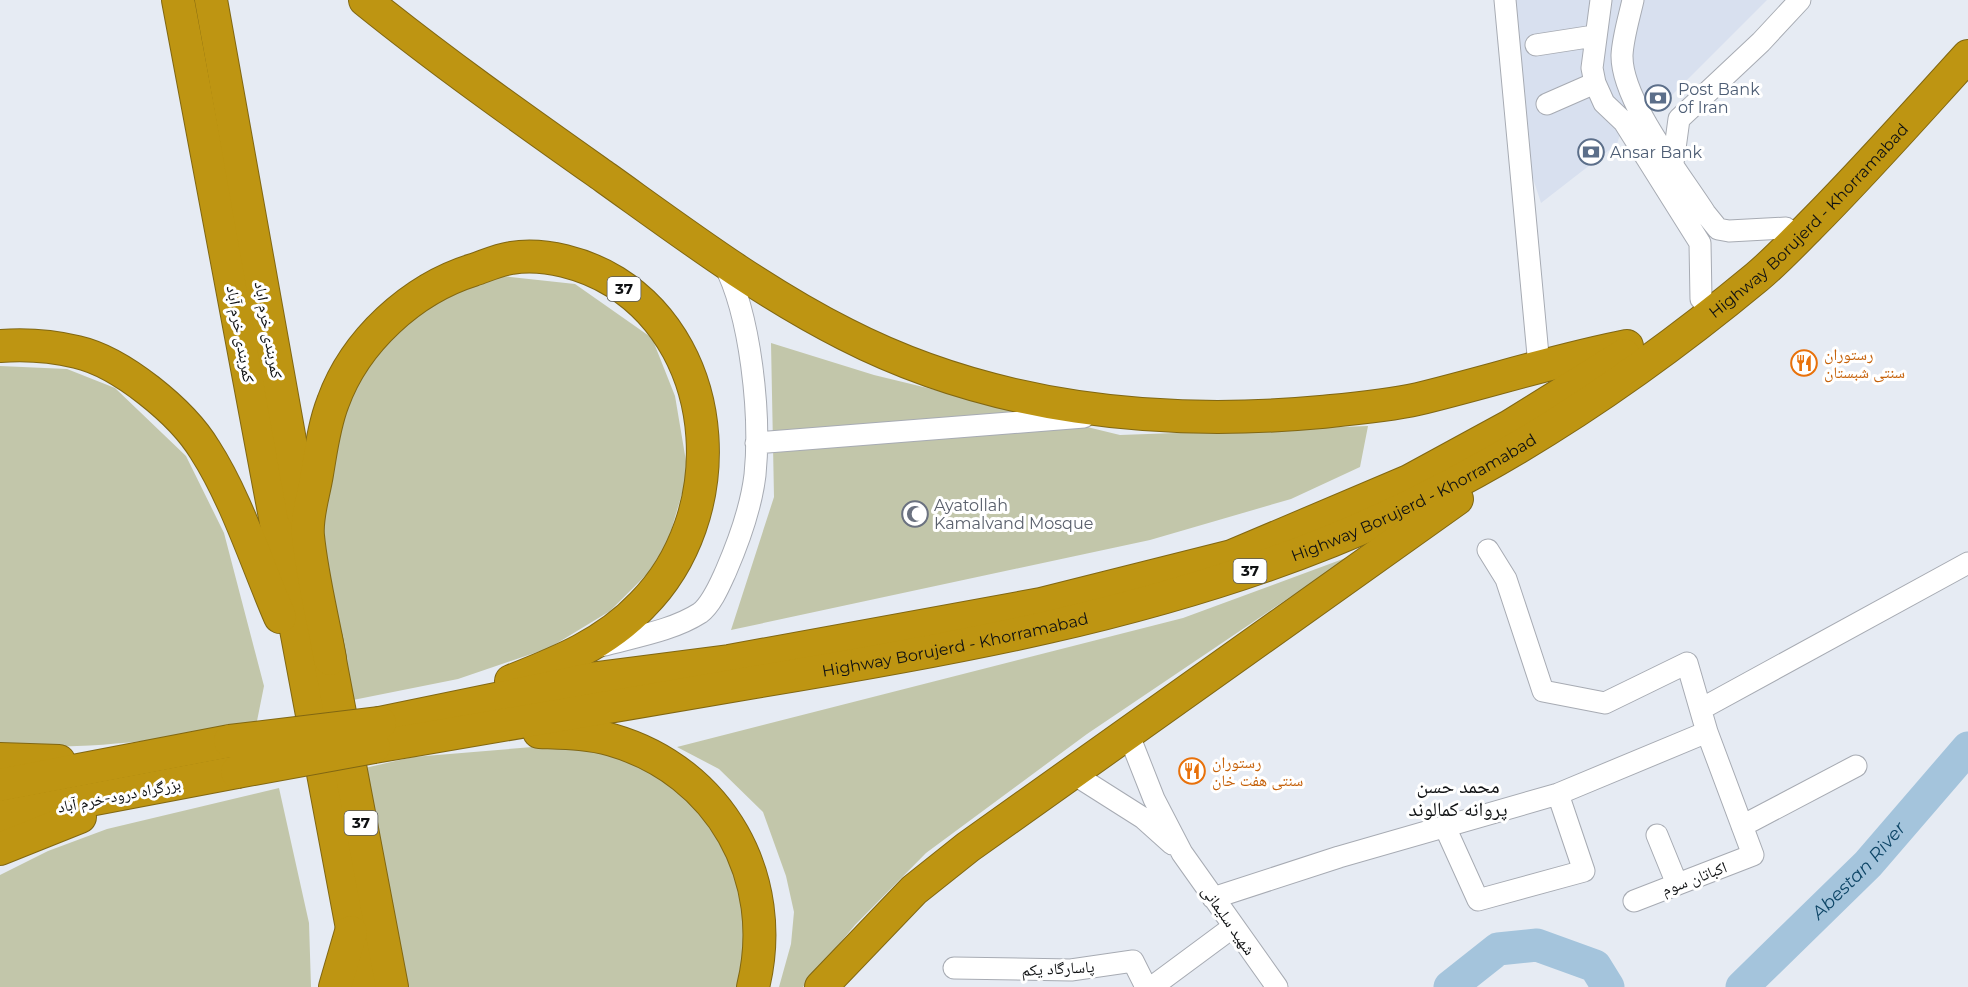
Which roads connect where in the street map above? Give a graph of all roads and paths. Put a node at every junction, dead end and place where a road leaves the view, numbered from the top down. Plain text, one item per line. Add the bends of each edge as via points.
1 (178, 0) edge
2 (211, 0) edge
3 (365, 0) edge
4 (1504, 0) edge
5 (1601, 0) edge
6 (1633, 0) edge
7 (1800, 0) edge
8 (1968, 30) edge
9 (1594, 36) junction
10 (1536, 45) dead end
11 (1968, 56) edge
12 (1595, 83) junction
13 (1547, 104) dead end
14 (1673, 163) junction
15 (1786, 228) junction
16 (722, 259) junction
17 (1701, 299) junction
18 (1640, 344) junction
19 (0, 346) edge
20 (1539, 366) junction
21 (1602, 396) junction
22 (1123, 414) junction
23 (756, 443) junction
24 (1488, 550) dead end
25 (1968, 563) edge
26 (586, 650) junction
27 (316, 664) junction
28 (1701, 709) junction
29 (1128, 732) junction
30 (1707, 732) junction
31 (389, 733) junction
32 (191, 748) junction
33 (0, 759) edge
34 (1856, 766) dead end
35 (1072, 772) junction
36 (204, 778) junction
37 (0, 785) edge
38 (1558, 794) junction
39 (0, 817) edge
40 (1742, 826) junction
41 (1444, 827) junction
42 (1657, 835) dead end
43 (0, 849) edge
44 (1182, 853) junction
45 (1677, 884) junction
46 (1213, 898) junction
47 (1634, 901) dead end
48 (352, 926) junction
49 (1233, 927) junction
50 (954, 968) dead end
51 (334, 987) edge
52 (363, 987) edge
53 (392, 987) edge
54 (753, 987) edge
55 (821, 987) edge
56 (1146, 987) edge
57 (1152, 987) edge
58 (1277, 987) edge

1 - 27 highway, کمربندی خرم آباد
2 - 27 highway, کمربندی خرم اباد
3 - 16 highway via 433,55
4 - 20 street
5 - 9 street
6 - 14 street via 1622,55 1625,76 1638,109
7 - 14 street via 1679,119
8 - 15 highway, Highway Borujerd - Khorramabad / 37 via 1850,168
9 - 10 street
9 - 12 street
11 - 21 highway, Highway Borujerd - Khorramabad / 37 via 1841,195 1762,273 1680,340
12 - 13 street
12 - 17 street via 1605,104 1624,122 1700,243
14 - 15 street via 1718,229
15 - 17 highway, Highway Borujerd - Khorramabad / 37
16 - 22 highway via 847,336 937,373 1016,396
16 - 23 street via 734,283 744,327
17 - 18 highway, Highway Borujerd - Khorramabad / 37
18 - 20 highway
18 - 31 highway, Highway Borujerd - Khorramabad / 37 via 1510,426 1409,482 1232,556 1030,606 729,661 597,678
19 - 27 highway, 37 via 25,344 79,352 122,372 171,408 205,450
20 - 22 highway via 1414,399 1320,412 1237,417
21 - 29 highway, 37
21 - 31 highway, Highway Borujerd - Khorramabad / 37 via 1410,506 1332,541 1152,602 880,661
22 - 23 street
23 - 26 street via 748,512 716,592 701,612 657,631
24 - 28 street via 1506,579 1543,691 1605,703 1687,663
25 - 28 street
26 - 27 highway, 37 via 642,606 681,553 698,508 704,464 702,426 692,383 671,337 647,307 614,281 582,267 550,258 511,258 460,274 412,300 366,343 332,402 307,533
26 - 31 highway, 37
27 - 48 highway, 37
27 - 53 highway, 37
28 - 30 street
29 - 35 highway, 37
29 - 44 street, شهید سلیمانی via 1154,799
30 - 38 street
30 - 40 street
31 - 32 highway, بزرگراه درود-خرم آباد / 37, bridge via 230,741
31 - 36 highway, بزرگراه درود-خرم آباد / 37, bridge
31 - 54 highway via 576,734 611,740 646,753 683,774 707,796 733,831 749,866 759,911 760,942
32 - 33 highway, 37 via 74,762
32 - 37 highway, بزرگراه درود-خرم آباد
34 - 40 street
35 - 44 street, شهید سلیمانی via 1143,818
35 - 55 highway, 37 via 914,890
36 - 39 highway, بزرگراه درود-خرم آباد
36 - 43 highway via 81,817
38 - 41 street
38 - 41 street via 1584,871 1478,900
40 - 45 street, اکباتان سوم via 1753,855
41 - 46 street
42 - 45 street
44 - 46 street, شهید سلیمانی
45 - 47 street, اکباتان سوم
46 - 49 street, شهید سلیمانی
48 - 51 highway
48 - 52 highway, 37
49 - 57 street
49 - 58 street, شهید سلیمانی
50 - 56 street, پاسارگاد یکم via 1071,970 1133,961

